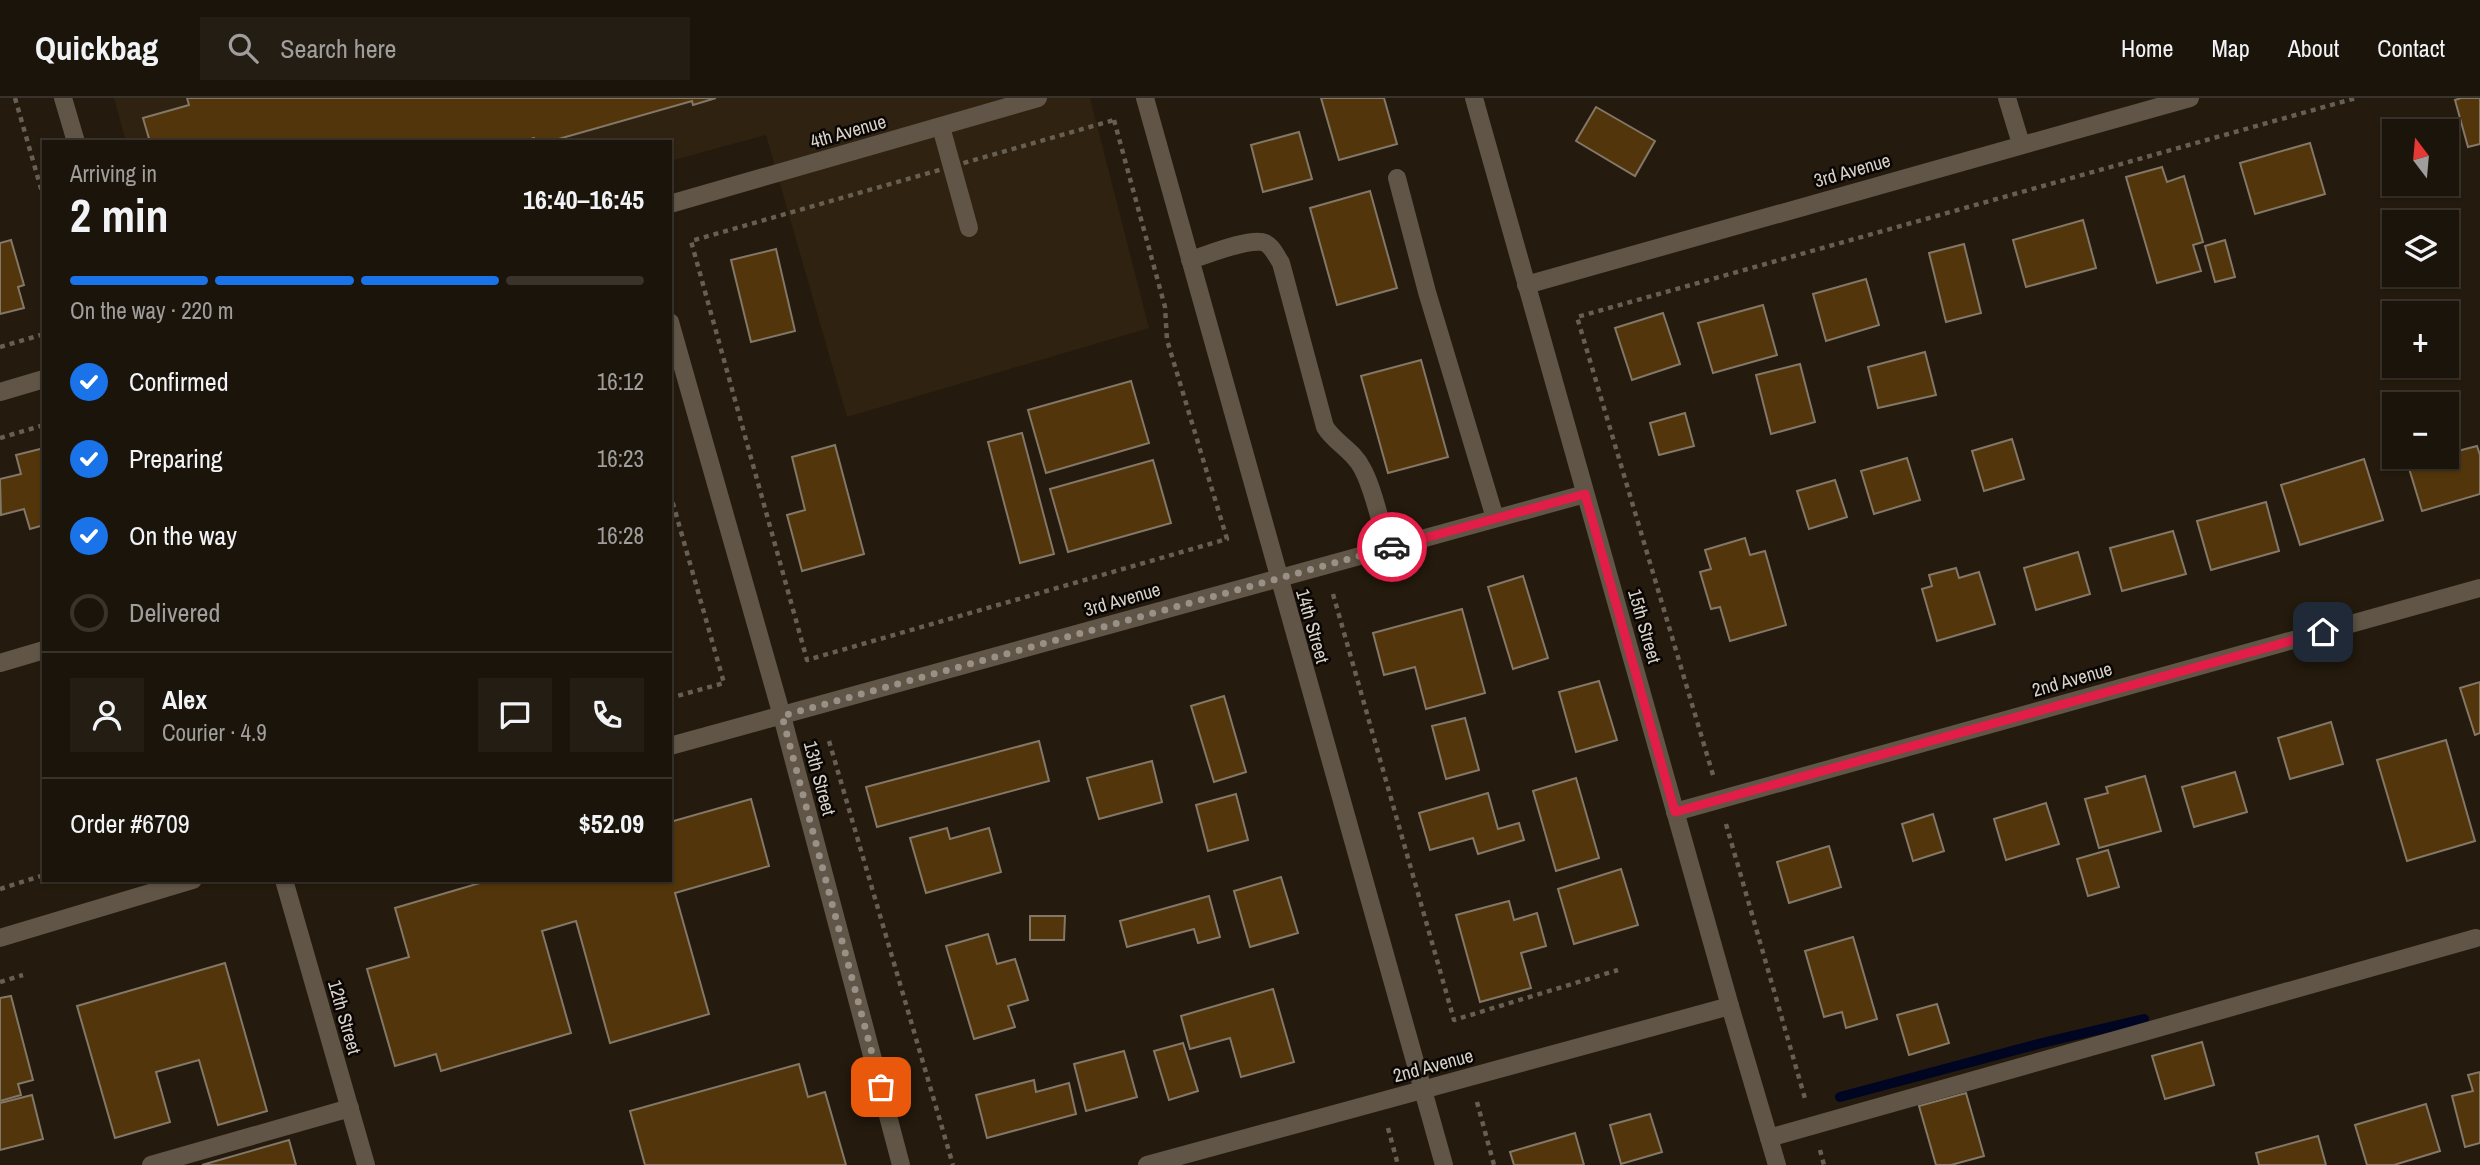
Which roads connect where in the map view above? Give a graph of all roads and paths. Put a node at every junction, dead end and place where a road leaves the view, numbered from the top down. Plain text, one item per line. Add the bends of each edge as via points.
1 (15, 98) edge
2 (63, 98) edge
3 (1038, 98) edge
4 (1145, 98) edge
5 (1474, 98) edge
6 (2007, 98) edge
7 (2190, 98) edge
8 (2356, 98) edge
9 (941, 127) junction
10 (75, 140) edge
11 (2021, 144) junction
12 (952, 166) junction
13 (1397, 178) dead end
14 (42, 193) edge
15 (672, 203) edge
16 (969, 228) dead end
17 (1189, 260) junction
18 (1526, 285) junction
19 (672, 328) edge
20 (42, 335) edge
21 (0, 347) edge
22 (42, 380) edge
23 (0, 392) edge
24 (42, 426) edge
25 (0, 438) edge
26 (1585, 494) junction
27 (672, 500) edge
28 (1495, 518) junction
29 (1388, 548) junction
30 (1278, 578) junction
31 (2480, 588) edge
32 (1333, 594) dead end
33 (42, 651) edge
34 (0, 663) edge
35 (672, 697) edge
36 (782, 716) junction
37 (829, 741) dead end
38 (672, 745) edge
39 (1719, 799) junction
40 (1675, 812) junction
41 (42, 876) edge
42 (185, 882) edge
43 (285, 882) edge
44 (0, 889) edge
45 (0, 938) edge
46 (2476, 938) dead end
47 (1618, 970) dead end
48 (23, 975) dead end
49 (0, 982) edge
50 (1730, 1006) junction
51 (1423, 1090) junction
52 (1477, 1102) dead end
53 (349, 1108) junction
54 (1813, 1126) junction
55 (1388, 1128) dead end
56 (1769, 1138) junction
57 (151, 1165) edge
58 (366, 1165) edge
59 (901, 1165) edge
60 (953, 1165) edge
61 (1147, 1165) edge
62 (1398, 1165) edge
63 (1444, 1165) edge
64 (1494, 1165) edge
65 (1777, 1165) edge
66 (1825, 1165) edge

1 - 14 path
2 - 10 street
3 - 9 street, 4th Avenue
4 - 17 street, 14th Street
5 - 18 street, 15th Street
6 - 11 street
7 - 11 street, 3rd Avenue
8 - 39 path via 1577,317
9 - 12 street
9 - 15 street, 4th Avenue
11 - 18 street, 3rd Avenue
12 - 12 path via 691,242 807,660 1227,539 1167,340 1165,307 1114,120
12 - 16 street
13 - 28 street
17 - 29 street via 1247,244 1263,242 1271,248 1281,263 1325,427 1362,467
17 - 30 street, 14th Street
18 - 26 street, 15th Street
19 - 36 street, 13th Street
20 - 21 path
22 - 23 street
24 - 25 path
26 - 28 street, 3rd Avenue
26 - 40 street, 15th Street
27 - 35 path via 723,683
28 - 29 street, 3rd Avenue
29 - 30 street, 3rd Avenue
30 - 36 street, 3rd Avenue
30 - 51 street, 14th Street
31 - 39 street, 2nd Avenue
32 - 47 path via 1454,1020
33 - 34 street
36 - 38 street, 3rd Avenue
36 - 59 street, 13th Street
37 - 60 path
39 - 40 street, 2nd Avenue
39 - 54 path
40 - 50 street, 15th Street
41 - 44 path
42 - 45 street
43 - 53 street, 12th Street
46 - 54 street
48 - 49 path
50 - 51 street, 2nd Avenue
50 - 56 street, 15th Street
51 - 61 street, 2nd Avenue
51 - 63 street, 14th Street
52 - 64 path
53 - 57 street
53 - 58 street, 12th Street
54 - 56 street
54 - 66 path
55 - 62 path
56 - 65 street, 15th Street

